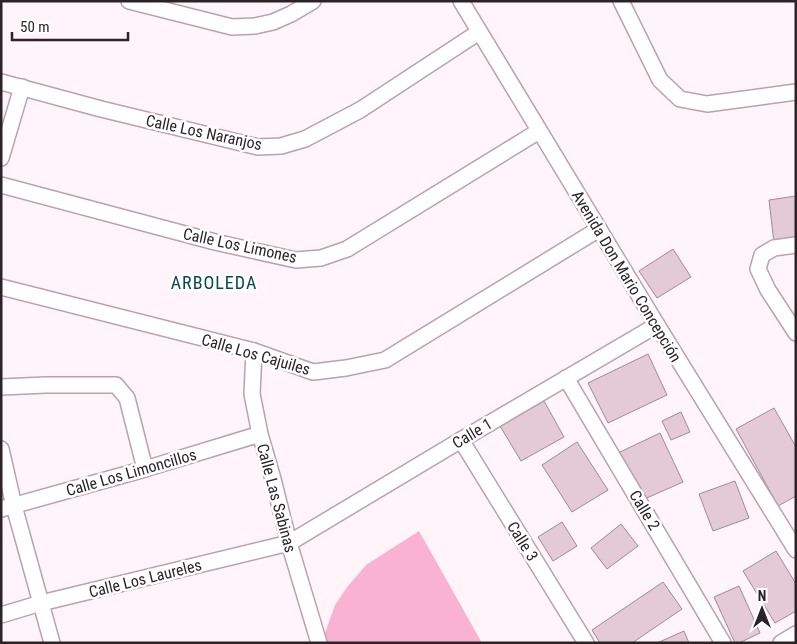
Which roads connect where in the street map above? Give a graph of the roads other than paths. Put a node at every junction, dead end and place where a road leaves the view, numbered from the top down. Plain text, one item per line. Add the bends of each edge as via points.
1 (129, 1) edge
2 (313, 1) edge
3 (461, 1) edge
4 (621, 1) edge
5 (479, 32) junction
6 (1, 82) edge
7 (22, 87) junction
8 (796, 92) edge
9 (539, 131) junction
10 (1, 158) edge
11 (1, 185) edge
12 (598, 229) junction
13 (796, 245) edge
14 (1, 287) edge
15 (657, 325) junction
16 (796, 333) edge
17 (254, 351) junction
18 (566, 378) junction
19 (1, 387) edge
20 (260, 434) junction
21 (460, 440) junction
22 (1, 449) edge
23 (145, 469) junction
24 (7, 507) edge
25 (289, 543) junction
26 (796, 550) edge
27 (40, 603) junction
28 (1, 615) edge
29 (796, 634) edge
30 (52, 643) edge
31 (319, 643) edge
32 (586, 643) edge
33 (723, 643) edge
34 (782, 643) edge

1 - 2 street via 232,27 273,22
3 - 5 street, Avenida Don Mario Concepción
4 - 8 street via 660,80 680,100 707,104
5 - 7 street, Calle Los Naranjos via 360,110 305,139 281,146 258,147
5 - 9 street, Avenida Don Mario Concepción
6 - 7 street, Calle Los Naranjos
7 - 10 street
9 - 11 street, Calle Los Limones via 347,249 321,258 296,260 214,242
9 - 12 street, Avenida Don Mario Concepción
12 - 15 street, Avenida Don Mario Concepción
12 - 17 street, Calle Los Cajuiles via 385,360 313,372
13 - 16 street via 774,248 762,256 758,269
14 - 17 street, Calle Los Cajuiles
15 - 18 street, Calle 1
15 - 26 street, Avenida Don Mario Concepción
17 - 20 street, Calle Las Sabinas via 252,394
18 - 21 street, Calle 1
18 - 33 street, Calle 2
19 - 23 street via 116,385 127,398
20 - 23 street, Calle Los Limoncillos
20 - 25 street, Calle Las Sabinas
21 - 25 street, Calle 1
21 - 32 street, Calle 3
22 - 24 street
23 - 24 street, Calle Los Limoncillos
24 - 27 street
25 - 27 street, Calle Los Laureles
25 - 31 street, Calle Las Sabinas
27 - 28 street, Calle Los Laureles
27 - 30 street
29 - 34 street

